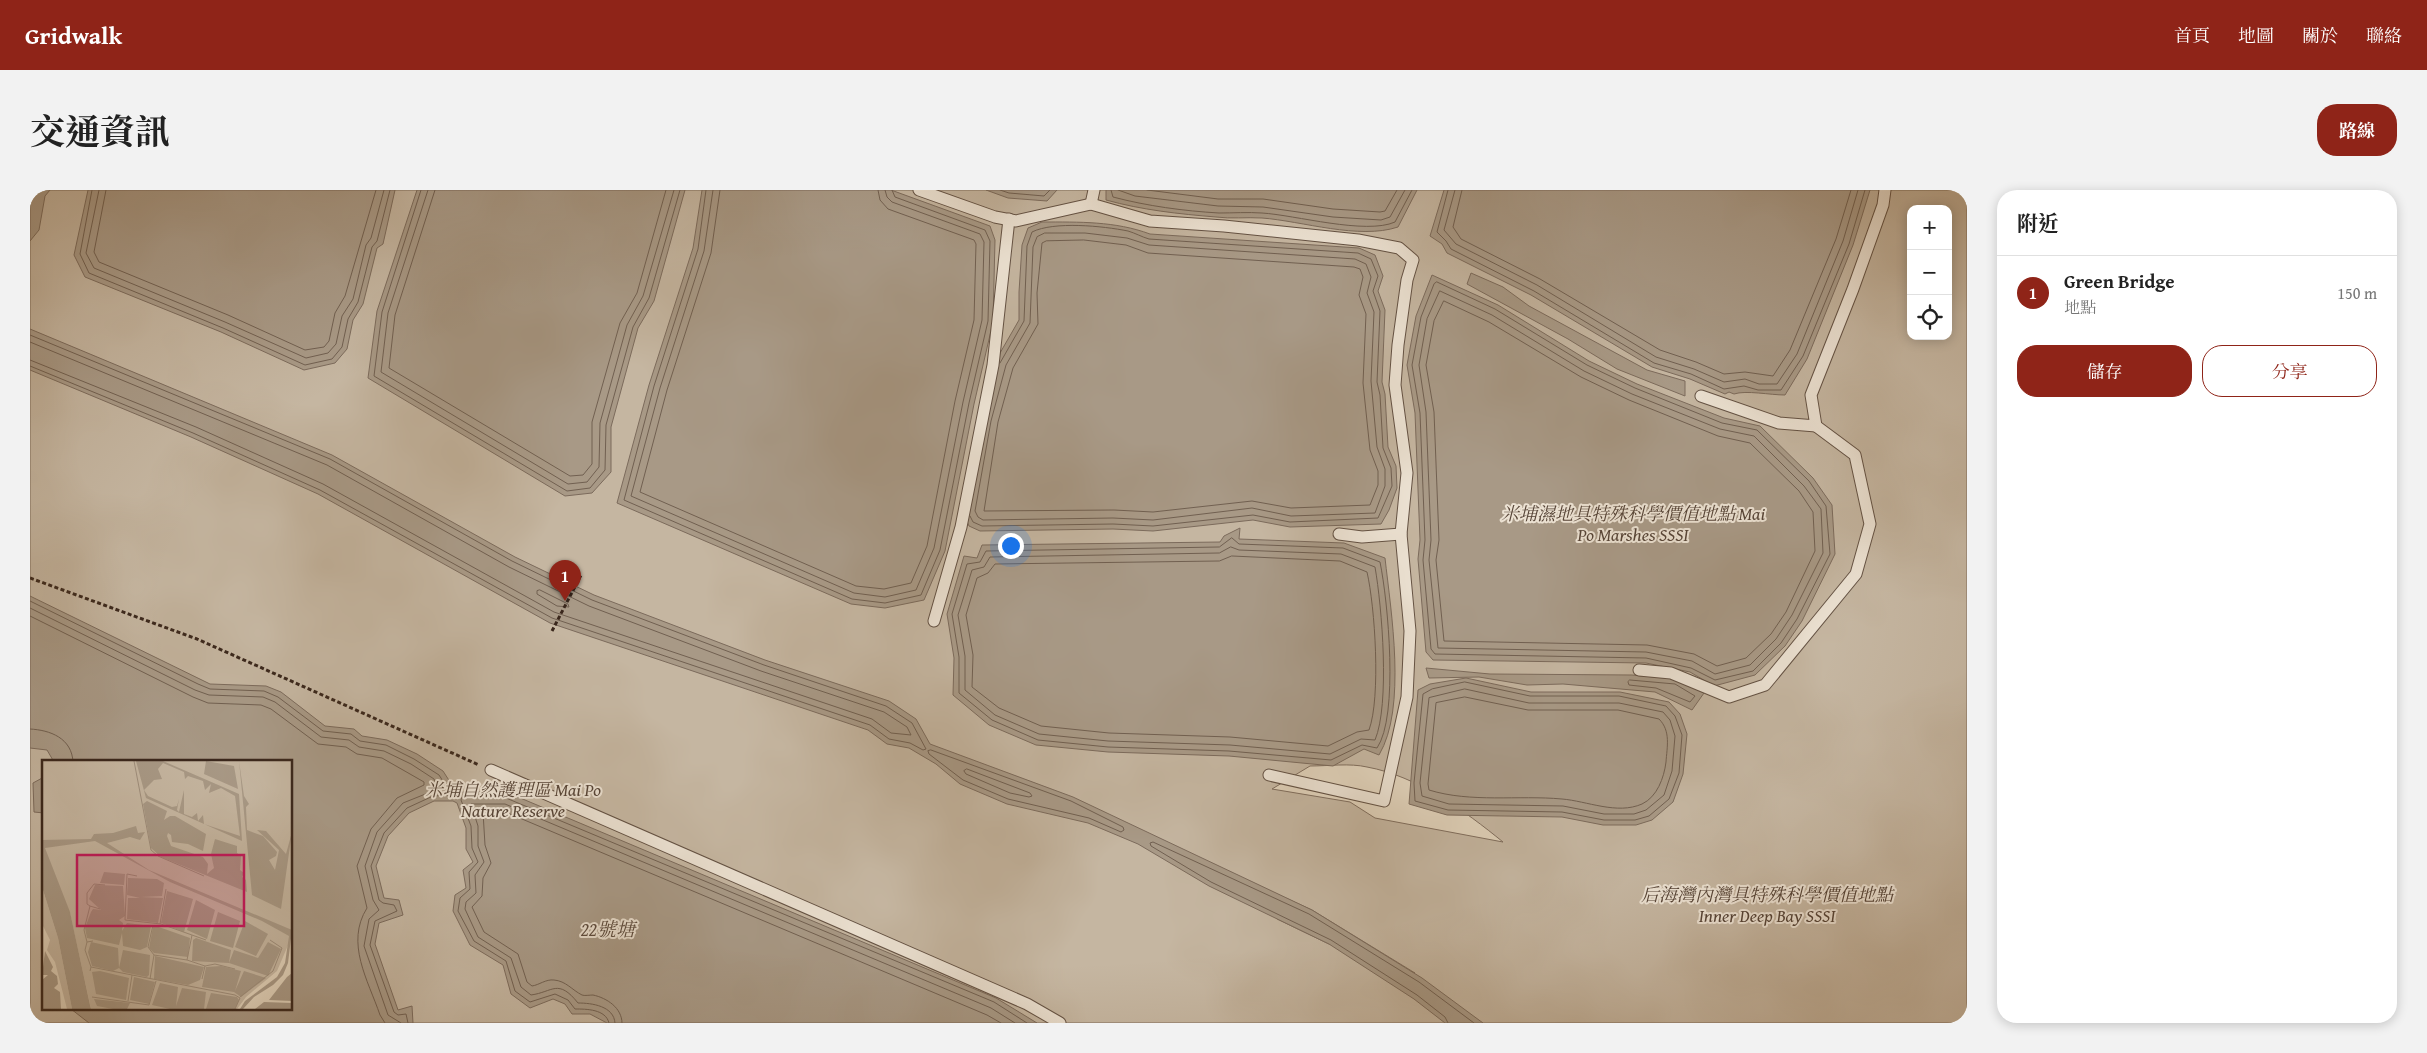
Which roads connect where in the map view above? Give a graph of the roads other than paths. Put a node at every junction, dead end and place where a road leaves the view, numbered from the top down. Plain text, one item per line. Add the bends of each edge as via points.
1 (919, 190) edge
2 (1094, 190) edge
3 (1885, 190) edge
4 (1091, 204) junction
5 (1009, 220) junction
6 (1701, 396) dead end
7 (1816, 426) junction
8 (1339, 534) dead end
9 (1401, 534) junction
10 (934, 620) dead end
11 (1639, 670) dead end
12 (491, 770) road end
13 (1269, 775) dead end
14 (1060, 1023) edge

1 - 5 lane
2 - 4 lane
3 - 7 lane via 1883,205 1853,289 1811,395
4 - 5 lane
4 - 9 lane via 1150,221 1358,240 1399,248 1413,260 1406,280 1396,385 1407,472
5 - 10 lane via 994,365 961,527
6 - 7 lane via 1779,423
7 - 11 lane via 1855,456 1870,524 1856,574 1765,685 1729,697 1671,673
8 - 9 lane via 1362,537
9 - 13 lane via 1410,631 1407,697 1384,801
12 - 14 lane via 1027,1004

